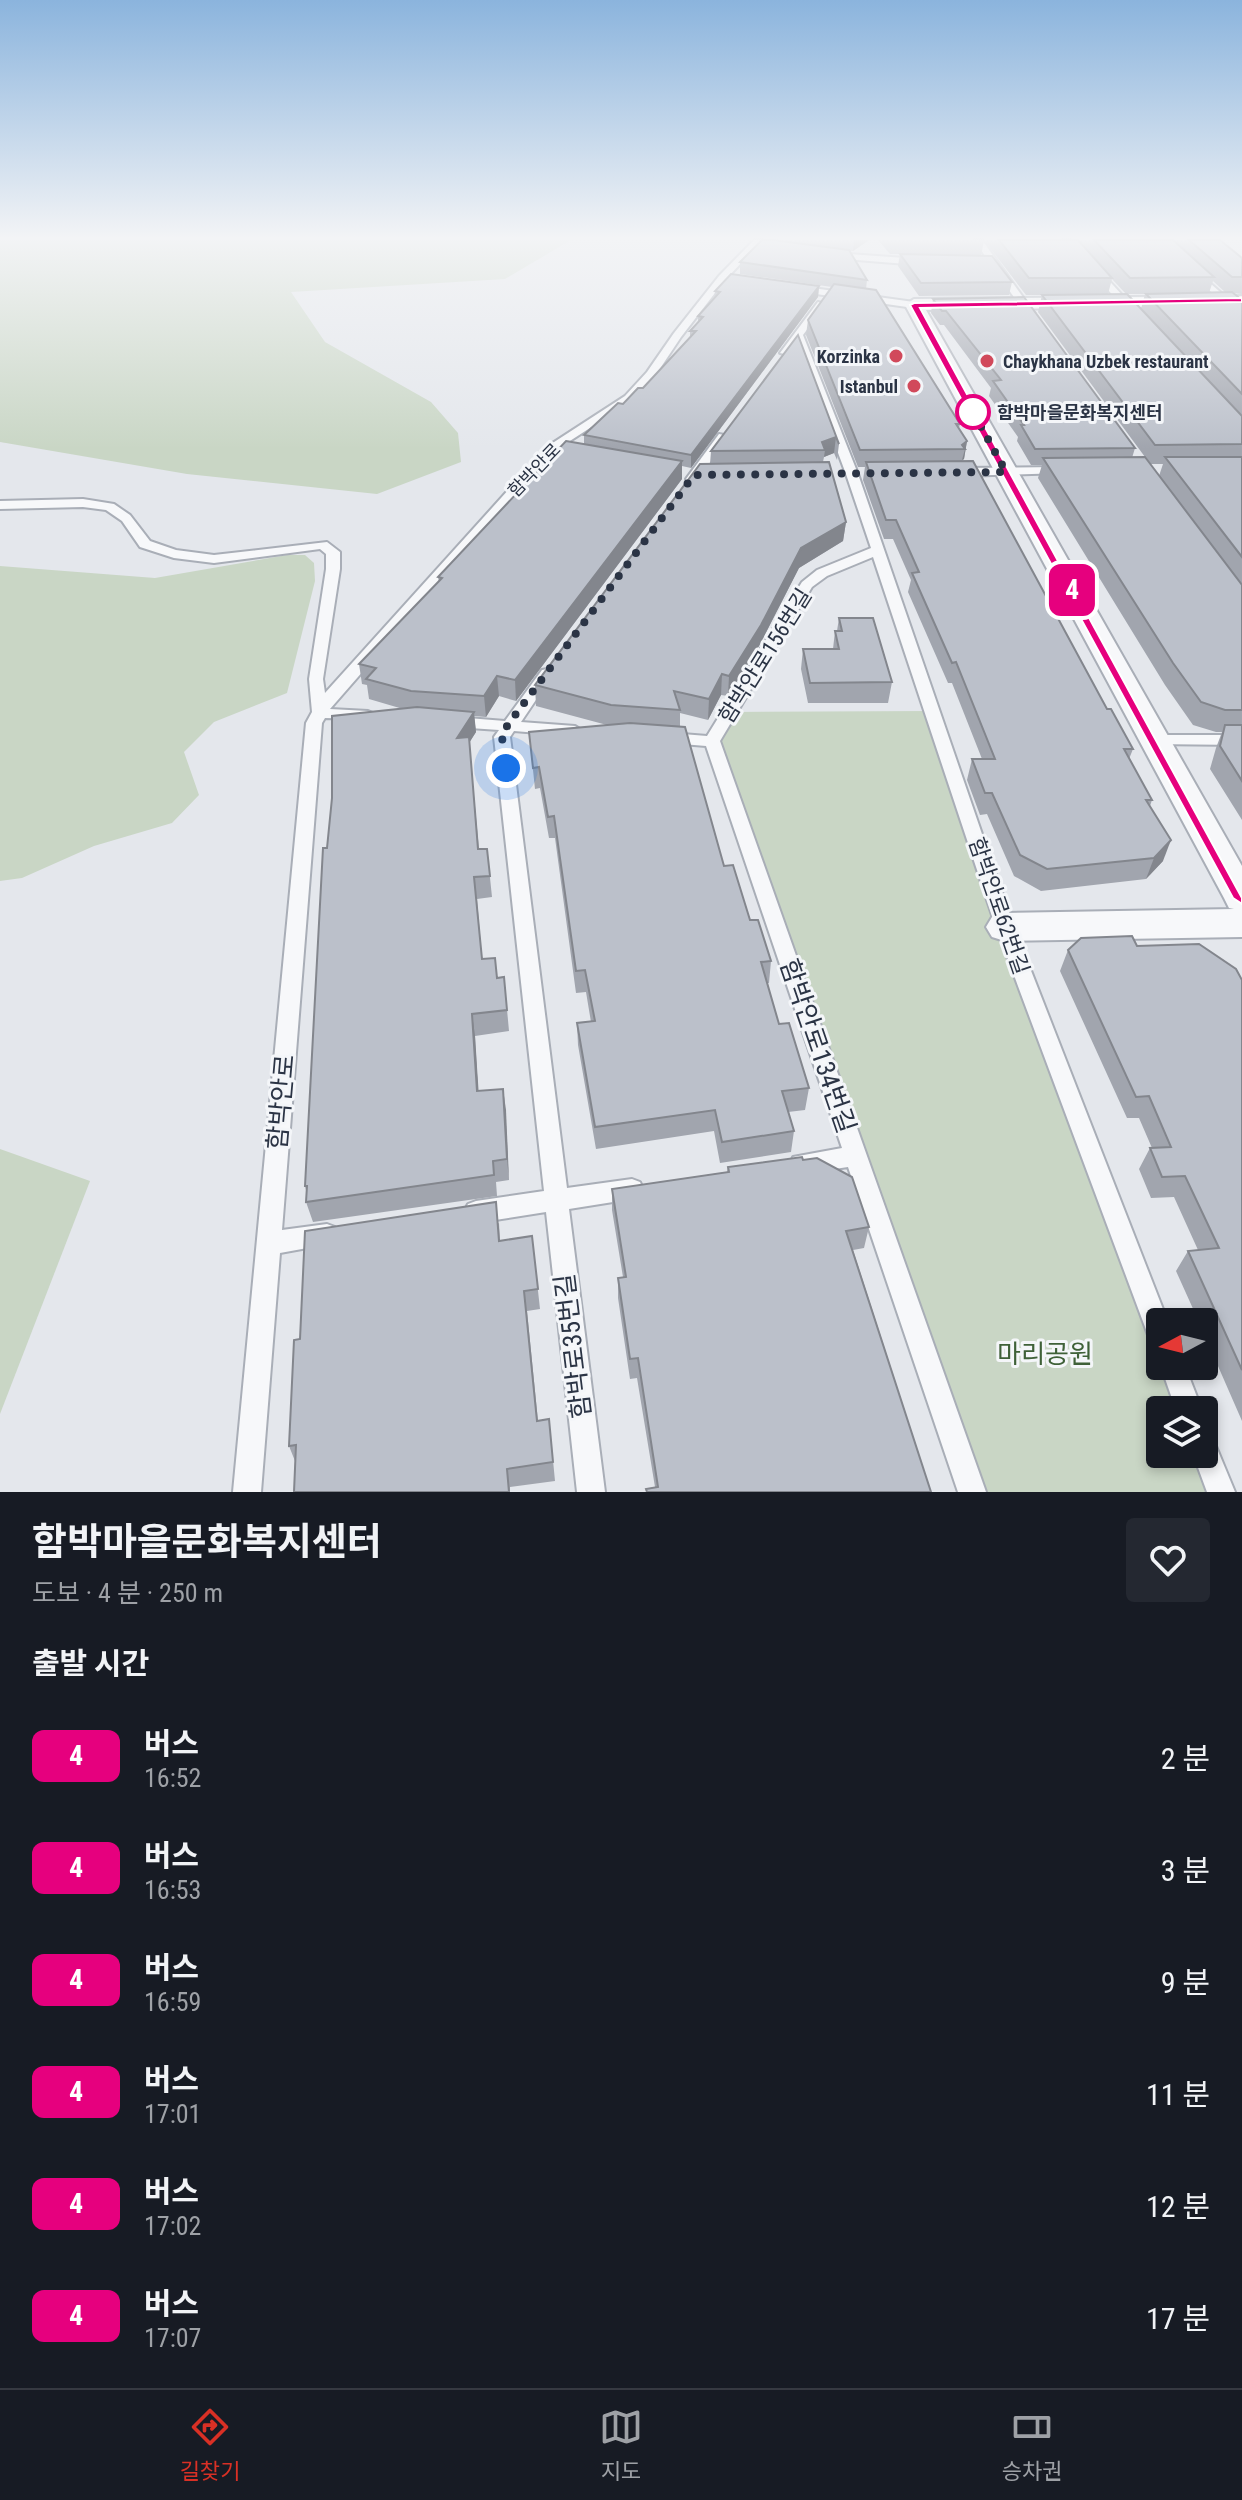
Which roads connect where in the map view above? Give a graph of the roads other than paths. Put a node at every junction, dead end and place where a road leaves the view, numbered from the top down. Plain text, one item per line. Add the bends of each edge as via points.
1 (701, 310) edge
2 (817, 310) edge
3 (917, 310) edge
4 (1026, 310) edge
5 (1041, 330) edge
6 (798, 335) junction
7 (779, 361) edge
8 (732, 424) edge
9 (1069, 471) edge
10 (1006, 472) junction
11 (945, 473) edge
12 (687, 474) junction
13 (710, 475) edge
14 (685, 488) edge
15 (0, 505) edge
16 (878, 550) junction
17 (554, 663) edge
18 (320, 713) junction
19 (382, 717) edge
20 (445, 722) edge
21 (507, 726) junction
22 (586, 732) edge
23 (649, 736) edge
24 (1155, 740) junction
25 (1242, 740) edge
26 (712, 741) junction
27 (1242, 898) edge
28 (1242, 923) edge
29 (1005, 927) junction
30 (856, 1156) junction
31 (777, 1167) edge
32 (651, 1186) edge
33 (556, 1201) junction
34 (450, 1216) edge
35 (345, 1232) edge
36 (269, 1243) junction
37 (1150, 1308) edge
38 (1212, 1468) edge
39 (247, 1492) edge
40 (591, 1492) edge
41 (972, 1492) edge
42 (1221, 1492) edge

1 - 18 lane, 함박안로 via 629,398 560,449
2 - 6 lane
3 - 10 street
4 - 5 lane
6 - 7 lane
6 - 16 lane, 함박안로62번길
8 - 12 lane
9 - 10 lane
10 - 11 lane
10 - 24 street
12 - 13 lane
12 - 14 lane
15 - 18 lane, 함박안로 via 110,507 126,518 145,544 174,554 214,559 302,545 322,545 333,552 316,679
16 - 26 lane, 함박안로156번길 via 822,573 807,585
16 - 29 lane, 함박안로62번길
17 - 21 lane
18 - 19 lane
18 - 36 lane, 함박안로 via 314,723
20 - 21 lane
21 - 22 lane
21 - 33 lane via 502,737
23 - 26 lane, 함박안로156번길
24 - 25 lane
24 - 27 street
26 - 30 lane, 함박안로134번길
28 - 29 street
29 - 37 lane, 함박안로62번길
30 - 31 lane, 함박안로134번길
30 - 41 lane
32 - 33 lane
33 - 34 lane
33 - 40 lane, 함박로35번길
35 - 36 lane
36 - 39 lane, 함박안로
38 - 42 lane

